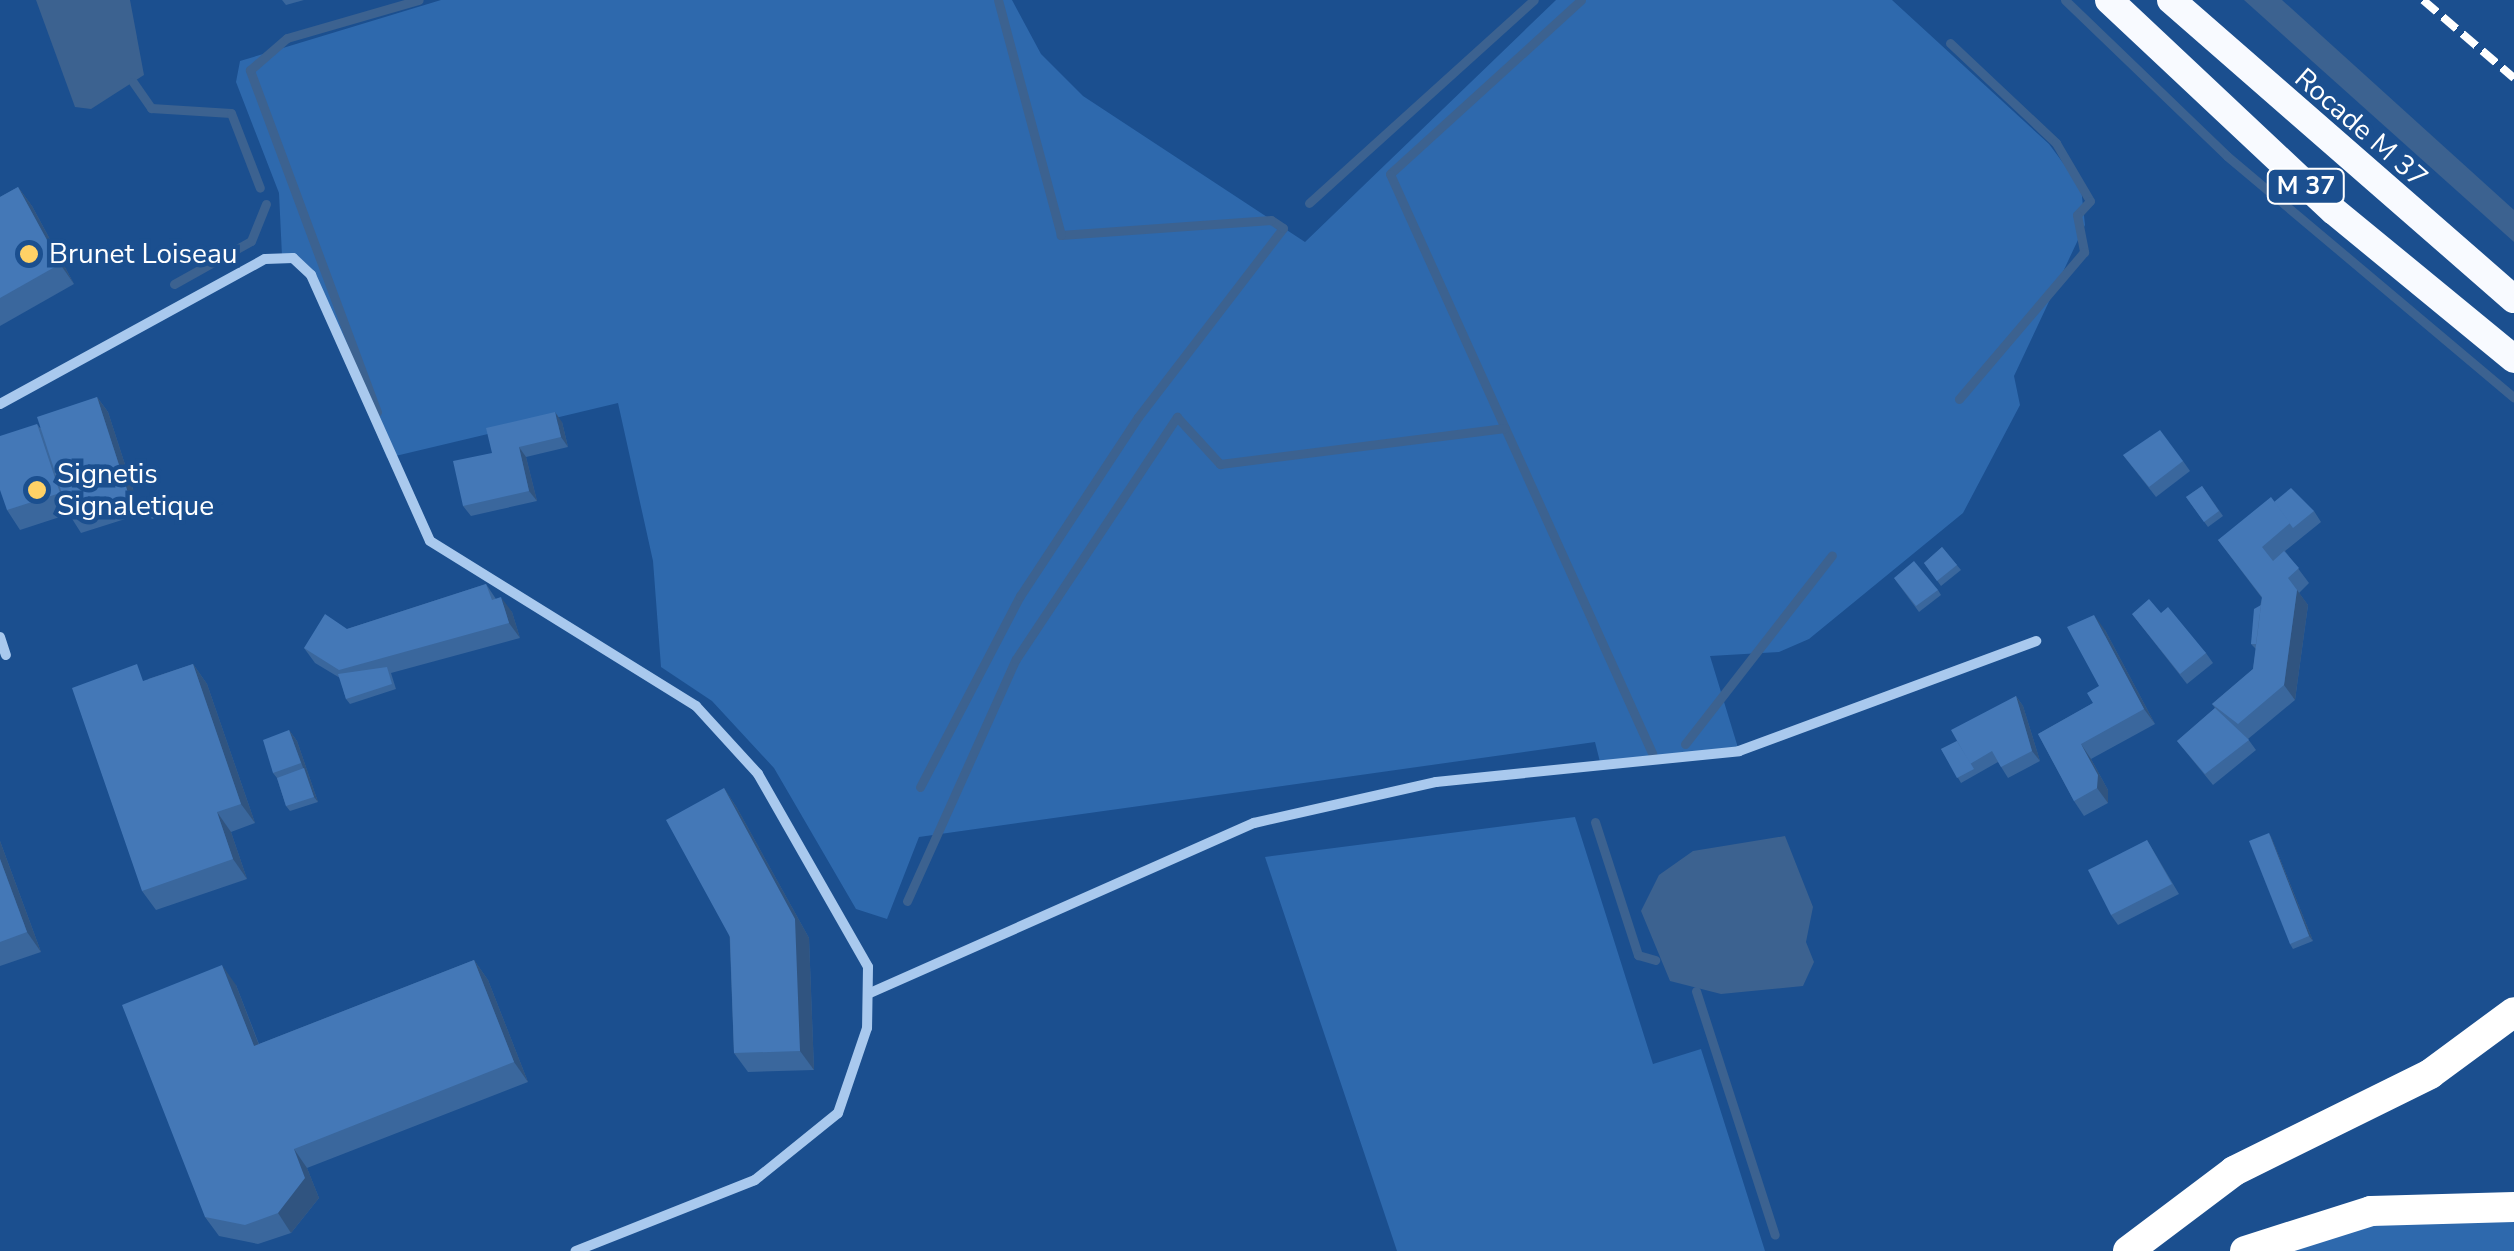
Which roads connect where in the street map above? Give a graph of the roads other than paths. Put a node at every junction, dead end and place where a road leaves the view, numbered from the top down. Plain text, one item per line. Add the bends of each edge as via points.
1 (2109, 0) edge
2 (2171, 0) edge
3 (2514, 300) edge
4 (2514, 358) edge
5 (0, 404) edge
6 (0, 638) edge
7 (2036, 641) dead end
8 (6, 655) dead end
9 (870, 993) junction
10 (2514, 1012) edge
11 (2514, 1207) edge
12 (576, 1251) edge
13 (2128, 1251) edge
14 (2245, 1251) edge

1 - 4 highway, M 37 via 2334,211
2 - 3 highway, Rocade M 37 / M 37
5 - 9 street via 282,256 311,274 430,542 696,706 758,774 868,967
6 - 8 street
7 - 9 street via 1739,751 1436,782 1254,824
9 - 12 street via 843,1100 817,1136 755,1180
10 - 13 highway via 2430,1074 2234,1171
11 - 14 highway via 2372,1211

